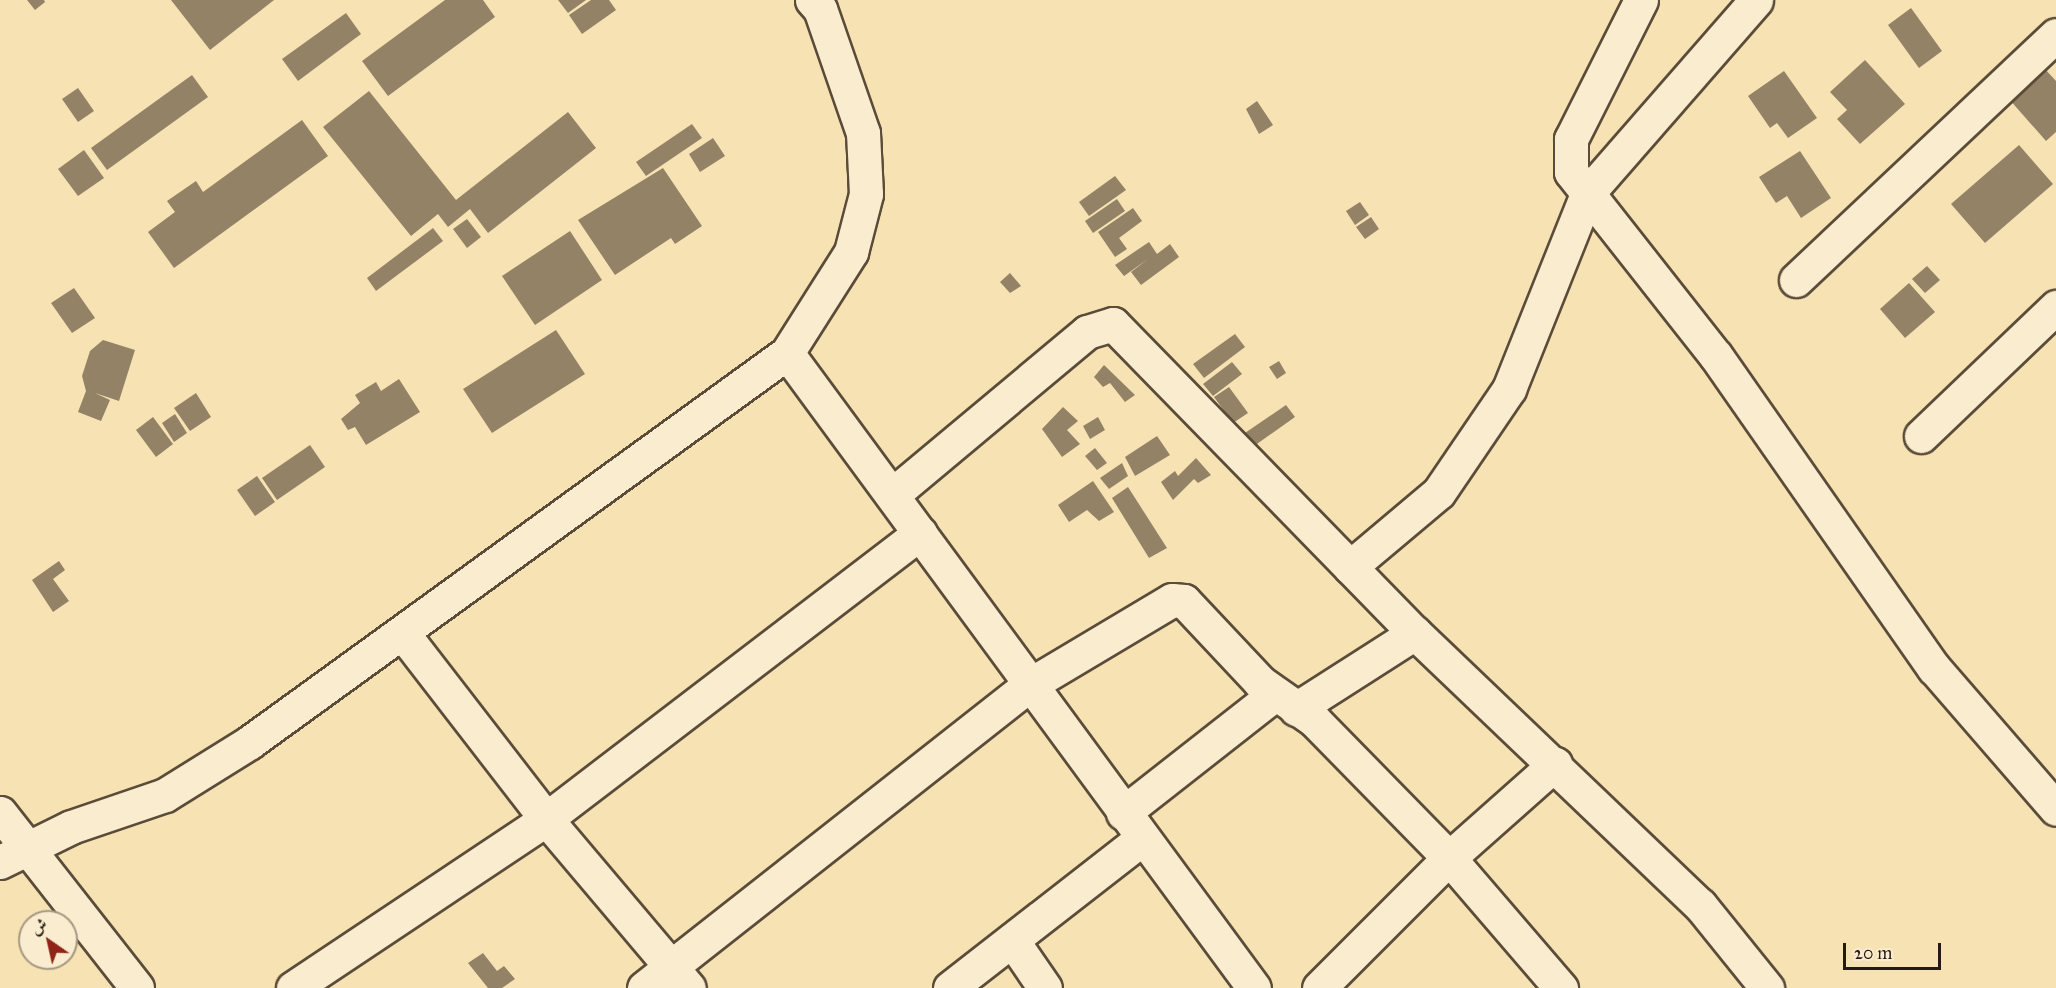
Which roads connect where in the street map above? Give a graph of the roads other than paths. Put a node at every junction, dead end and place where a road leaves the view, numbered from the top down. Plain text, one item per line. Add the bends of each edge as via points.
1 (1641, 0) edge
2 (1756, 0) edge
3 (823, 3) edge
4 (2056, 36) edge
5 (1587, 194) junction
6 (1796, 280) dead end
7 (2056, 307) edge
8 (787, 353) junction
9 (1921, 436) dead end
10 (892, 495) junction
11 (920, 533) junction
12 (1350, 567) junction
13 (1415, 633) junction
14 (404, 635) junction
15 (1031, 684) junction
16 (1286, 702) junction
17 (1555, 764) junction
18 (2056, 809) edge
19 (0, 813) edge
20 (1123, 813) junction
21 (546, 819) junction
22 (1143, 838) junction
23 (12, 855) edge
24 (1449, 858) junction
25 (1012, 940) junction
26 (680, 977) edge
27 (137, 988) edge
28 (293, 988) edge
29 (644, 988) edge
30 (950, 988) edge
31 (1045, 988) edge
32 (1254, 988) edge
33 (1319, 988) edge
34 (1561, 988) edge
35 (1767, 988) edge

1 - 5 street via 1571,139 1571,172
2 - 5 street
3 - 8 street via 863,133 866,194 851,252
4 - 6 street
5 - 12 street via 1509,389 1439,492
5 - 18 street via 1716,356 1934,668
7 - 9 street
8 - 10 street
8 - 14 street via 565,510
10 - 11 street
10 - 12 street via 1088,332 1113,324
11 - 15 street
11 - 21 street
12 - 13 street
13 - 16 street
13 - 17 street
14 - 21 street
14 - 23 street via 165,795
15 - 16 street via 1172,600 1184,601
15 - 20 street
15 - 26 street
16 - 20 street
16 - 24 street via 1314,720
17 - 24 street
17 - 35 street via 1700,905
19 - 23 street
20 - 22 street
21 - 26 street
21 - 28 street
22 - 25 street
22 - 32 street
23 - 27 street
24 - 33 street
24 - 34 street
25 - 30 street
25 - 31 street
26 - 29 street

